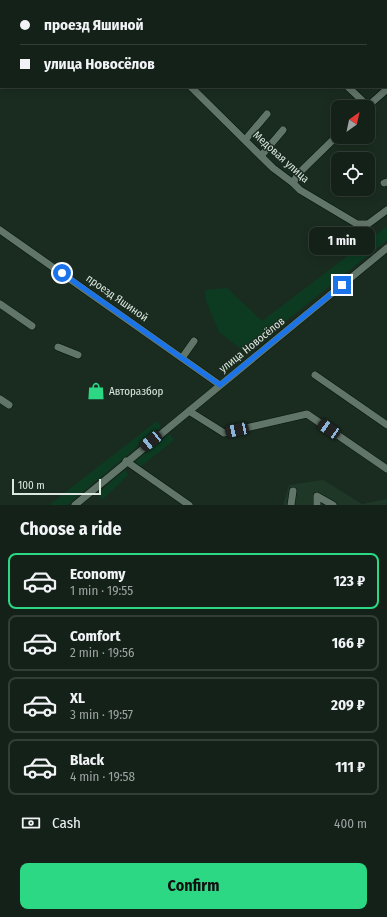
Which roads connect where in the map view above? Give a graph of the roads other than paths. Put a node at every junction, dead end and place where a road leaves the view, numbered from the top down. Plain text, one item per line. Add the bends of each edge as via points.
1 (193, 88) edge
2 (349, 88) edge
3 (387, 89) edge
4 (362, 100) edge
5 (375, 100) edge
6 (267, 114) dead end
7 (283, 130) dead end
8 (245, 140) junction
9 (331, 142) edge
10 (261, 156) junction
11 (293, 183) junction
12 (387, 210) edge
13 (0, 230) edge
14 (387, 248) edge
15 (0, 304) edge
16 (32, 326) dead end
17 (194, 341) dead end
18 (58, 347) dead end
19 (78, 355) dead end
20 (182, 358) junction
21 (315, 375) dead end
22 (220, 385) junction
23 (0, 399) edge
24 (10, 405) dead end
25 (188, 411) junction
26 (387, 425) edge
27 (126, 461) junction
28 (387, 469) edge
29 (293, 491) dead end
30 (75, 505) edge
31 (189, 505) edge
32 (292, 505) edge
33 (317, 505) edge
34 (333, 505) edge

1 - 8 street, Медовая улица
2 - 4 street
3 - 5 street
6 - 8 street
7 - 10 street
8 - 10 street, Медовая улица
9 - 11 street via 298,174
10 - 11 street, Медовая улица
11 - 12 street, Медовая улица via 300,190 357,224 368,224
13 - 20 street, проезд Яшиной
14 - 22 street, улица Новосёлов
15 - 16 street
17 - 20 street
18 - 19 street
20 - 22 street, проезд Яшиной
21 - 26 street
22 - 25 street, улица Новосёлов
23 - 24 street
25 - 27 street, улица Новосёлов
25 - 28 street via 224,433 307,414
27 - 30 street, улица Новосёлов
27 - 31 street
29 - 32 street
33 - 34 street via 317,496

